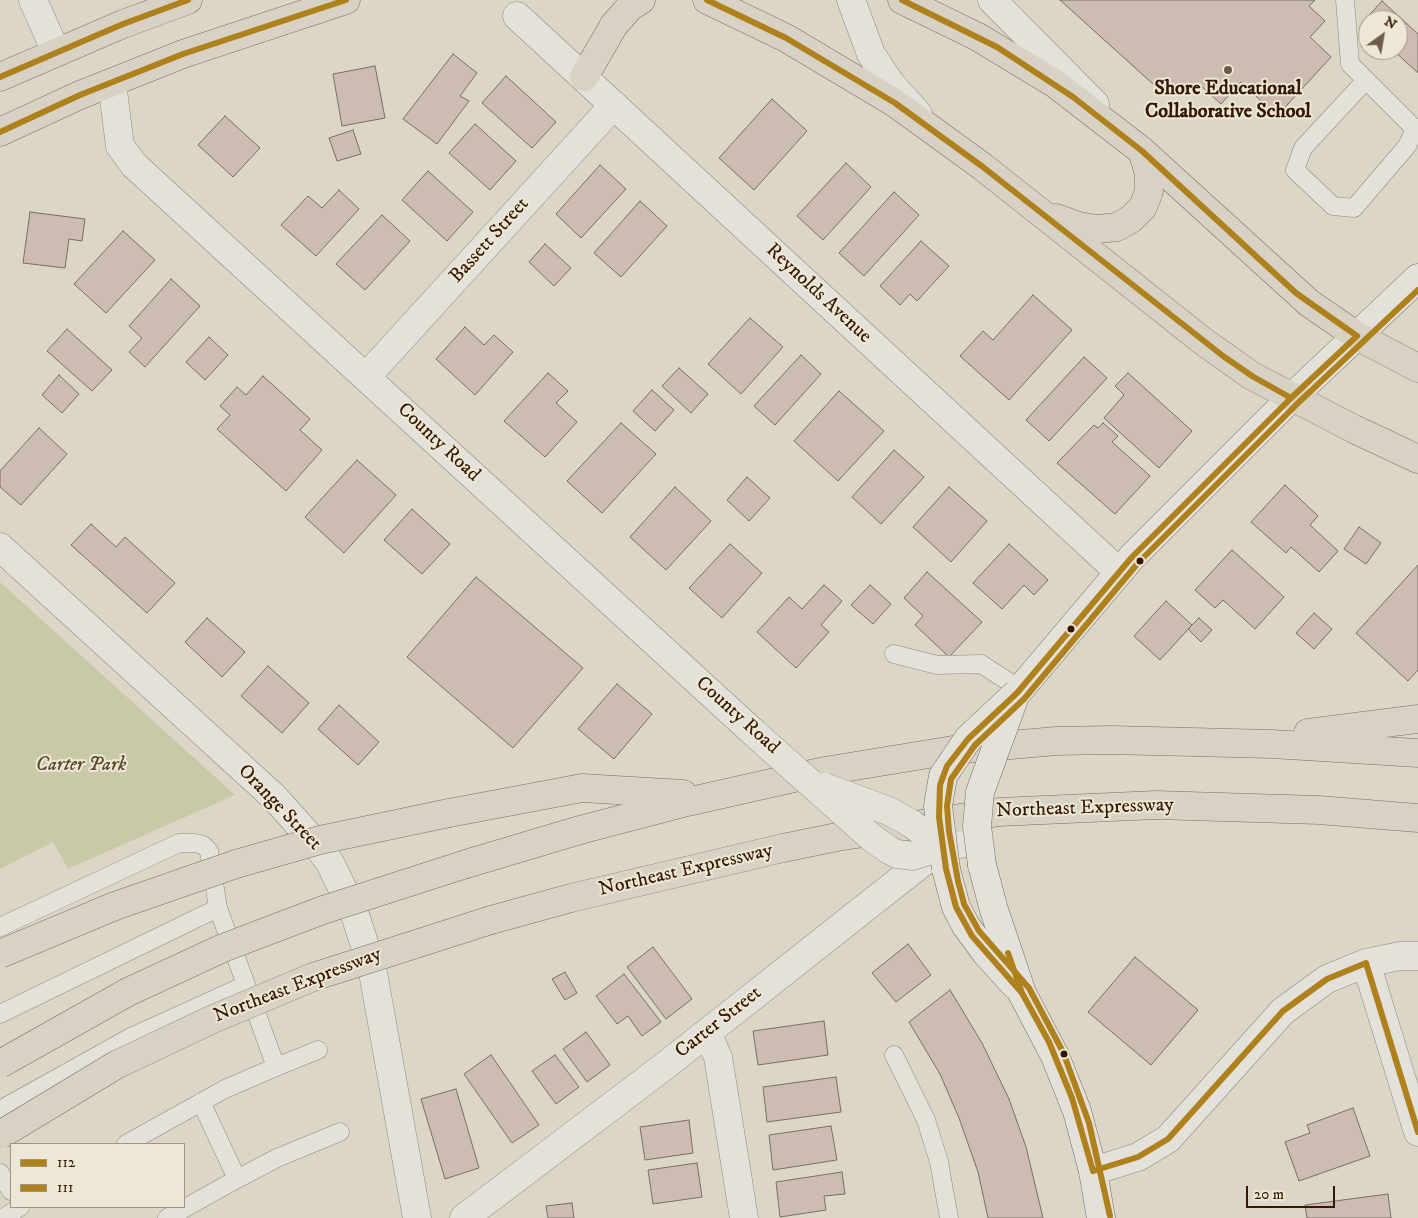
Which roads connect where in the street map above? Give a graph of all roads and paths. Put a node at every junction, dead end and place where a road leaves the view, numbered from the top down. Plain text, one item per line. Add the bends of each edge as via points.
1 (33, 0) edge
2 (188, 0) edge
3 (346, 0) edge
4 (641, 0) edge
5 (707, 0) edge
6 (851, 0) edge
7 (902, 0) edge
8 (992, 0) edge
9 (1345, 0) edge
10 (517, 16) dead end
11 (56, 52) junction
12 (5, 70) edge
13 (584, 78) junction
14 (1366, 80) junction
15 (112, 83) junction
16 (614, 105) junction
17 (1417, 130) edge
18 (0, 132) edge
19 (940, 135) junction
20 (1142, 151) junction
21 (1032, 206) junction
22 (1418, 278) edge
23 (1357, 336) junction
24 (1418, 368) edge
25 (366, 377) junction
26 (1291, 398) junction
27 (1418, 459) edge
28 (0, 547) edge
29 (1119, 572) junction
30 (894, 654) dead end
31 (1018, 691) junction
32 (1418, 719) edge
33 (1239, 742) junction
34 (1418, 753) edge
35 (712, 796) junction
36 (1418, 818) edge
37 (980, 853) junction
38 (944, 858) junction
39 (218, 908) junction
40 (0, 927) edge
41 (0, 954) edge
42 (1418, 956) edge
43 (1366, 963) junction
44 (246, 985) junction
45 (1022, 993) junction
46 (0, 1014) edge
47 (707, 1033) junction
48 (318, 1050) dead end
49 (894, 1055) dead end
50 (0, 1064) edge
51 (276, 1067) junction
52 (201, 1102) junction
53 (0, 1110) edge
54 (340, 1132) dead end
55 (1418, 1132) edge
56 (0, 1135) edge
57 (128, 1143) edge
58 (1092, 1171) junction
59 (0, 1173) edge
60 (237, 1179) junction
61 (10, 1189) edge
62 (18, 1208) edge
63 (185, 1208) edge
64 (185, 1208) edge
65 (3, 1218) edge
66 (167, 1218) edge
67 (417, 1218) edge
68 (464, 1218) edge
69 (744, 1218) edge
70 (949, 1218) edge
71 (1101, 1218) edge

1 - 11 street
2 - 11 highway
3 - 15 highway via 191,51
4 - 13 highway via 614,25
5 - 19 highway via 758,23 821,58
6 - 19 street via 865,40 880,68
7 - 20 highway via 978,37 1036,71
8 - 20 street
9 - 14 lane via 1350,64
10 - 13 street, Reynolds Avenue
11 - 12 highway
13 - 16 street, Reynolds Avenue
14 - 17 lane
14 - 17 lane via 1303,148 1295,170 1333,206 1354,208
15 - 18 highway
15 - 25 street, County Road via 120,146 134,165
16 - 25 street, Bassett Street
16 - 29 street, Reynolds Avenue
19 - 21 highway
20 - 21 highway via 1149,173 1149,190 1143,207 1125,223 1108,229 1089,228 1055,218
20 - 23 highway via 1296,293
21 - 26 highway via 1223,356
22 - 23 street
23 - 24 highway
23 - 26 street
25 - 38 street, County Road, bridge via 872,838 897,854
26 - 27 highway
26 - 29 street
28 - 67 street, Orange Street via 274,797 330,863 354,912 372,967
29 - 31 street
30 - 31 lane via 937,665 981,664
31 - 37 street, bridge via 980,792 977,813
31 - 38 street, bridge via 968,739 943,776 938,806
32 - 33 highway
33 - 34 highway
33 - 35 highway via 1056,741 970,748 825,771
35 - 41 highway, bridge via 582,788 328,838 236,864 115,906
35 - 50 highway, bridge via 580,830 323,910 223,948 128,992
36 - 56 highway, Northeast Expressway, bridge via 1319,810 1156,805 999,812 837,836 624,885 491,920 313,977 116,1065
37 - 38 street, Carter Street
37 - 45 street via 994,910
38 - 45 street via 956,907 972,936
38 - 47 street, Carter Street via 908,874
39 - 40 lane via 212,858 203,845 187,842 178,843
39 - 44 lane
39 - 46 lane
42 - 43 street
43 - 55 street
43 - 58 street via 1327,979 1283,1011 1168,1139 1138,1157
44 - 51 lane
44 - 53 lane via 129,1038
45 - 58 street via 1062,1071 1077,1111
47 - 68 street, Carter Street
47 - 69 street via 718,1057
48 - 51 lane
49 - 70 lane via 926,1120 939,1162
51 - 52 lane
52 - 57 lane
52 - 60 lane
54 - 60 lane via 290,1152
58 - 71 street
59 - 61 lane
60 - 64 lane
62 - 65 lane
63 - 66 lane

